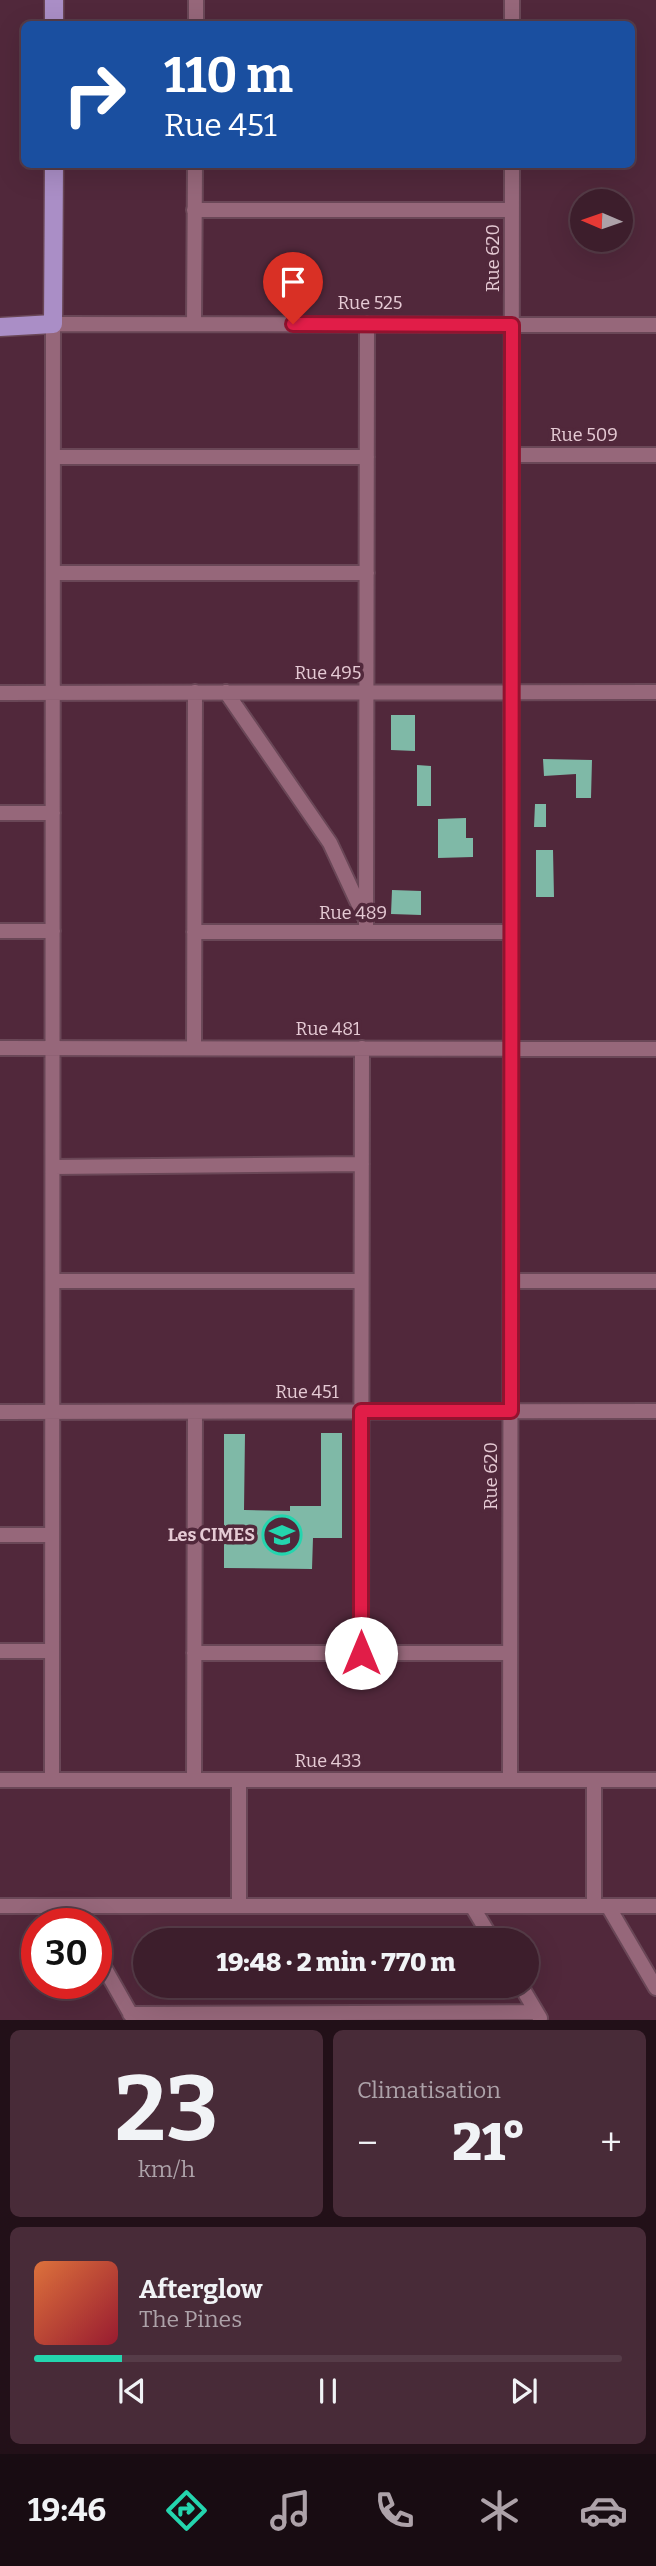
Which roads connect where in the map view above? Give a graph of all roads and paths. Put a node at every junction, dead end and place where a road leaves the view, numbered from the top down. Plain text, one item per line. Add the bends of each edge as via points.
1 (54, 0) edge
2 (196, 0) edge
3 (512, 0) edge
4 (54, 21) edge
5 (196, 21) edge
6 (512, 21) edge
7 (54, 168) edge
8 (195, 168) edge
9 (512, 168) edge
10 (194, 210) junction
11 (512, 210) junction
12 (53, 324) junction
13 (194, 324) junction
14 (367, 324) junction
15 (512, 325) junction
16 (656, 325) edge
17 (0, 327) edge
18 (512, 455) junction
19 (656, 455) edge
20 (53, 457) junction
21 (367, 457) junction
22 (53, 573) junction
23 (367, 573) junction
24 (195, 692) junction
25 (226, 692) junction
26 (367, 692) junction
27 (511, 692) junction
28 (656, 692) edge
29 (0, 693) edge
30 (53, 693) junction
31 (0, 813) edge
32 (53, 813) junction
33 (367, 926) junction
34 (0, 931) edge
35 (53, 931) junction
36 (194, 932) junction
37 (511, 932) junction
38 (0, 1048) edge
39 (53, 1048) junction
40 (194, 1048) junction
41 (362, 1048) junction
42 (511, 1049) junction
43 (656, 1049) edge
44 (362, 1164) junction
45 (52, 1167) junction
46 (52, 1281) junction
47 (362, 1281) junction
48 (511, 1281) junction
49 (656, 1281) edge
50 (361, 1411) junction
51 (511, 1411) junction
52 (656, 1411) edge
53 (0, 1412) edge
54 (52, 1412) junction
55 (195, 1412) junction
56 (0, 1535) edge
57 (52, 1535) junction
58 (0, 1651) edge
59 (52, 1651) junction
60 (194, 1653) junction
61 (361, 1653) junction
62 (510, 1653) junction
63 (0, 1780) edge
64 (52, 1780) junction
65 (194, 1780) junction
66 (239, 1780) junction
67 (510, 1780) junction
68 (594, 1780) junction
69 (656, 1780) edge
70 (0, 1906) edge
71 (70, 1906) joint
72 (239, 1906) junction
73 (472, 1906) junction
74 (601, 1906) junction
75 (656, 1906) edge
76 (485, 1928) edge
77 (112, 1981) edge
78 (656, 1988) edge
79 (528, 1998) edge
80 (430, 2016) edge
81 (538, 2016) edge
82 (132, 2017) edge
83 (292, 2017) edge

1 - 4 main road
2 - 5 street
3 - 6 street
7 - 12 main road
8 - 10 street
9 - 11 street, Rue 620
10 - 11 street
10 - 13 street
11 - 15 street, Rue 620
12 - 13 street, Rue 525
12 - 17 main road, Rue 525
12 - 20 street
13 - 14 street, Rue 525
14 - 15 street, Rue 525
14 - 21 street
15 - 16 street, Rue 525
15 - 18 street, Rue 620
18 - 19 street, Rue 509
18 - 27 street, Rue 620
20 - 21 street
20 - 22 street
21 - 23 street
22 - 23 street
22 - 30 street
23 - 26 street
24 - 25 street, Rue 495
24 - 30 street, Rue 495
24 - 36 street
25 - 26 street, Rue 495
25 - 33 street via 330,843
26 - 27 street, Rue 495
26 - 33 street
27 - 28 street, Rue 495
27 - 37 street, Rue 620
29 - 30 street, Rue 495
30 - 32 street
31 - 32 street
32 - 35 street
33 - 36 street, Rue 489
33 - 37 street, Rue 489
34 - 35 street
35 - 39 street
36 - 40 street
37 - 42 street, Rue 620
38 - 39 street, Rue 481
39 - 40 street, Rue 481
39 - 45 street
40 - 41 street, Rue 481
41 - 42 street, Rue 481
41 - 44 street
42 - 43 street, Rue 481
42 - 48 street, Rue 620
44 - 45 street
44 - 47 street
45 - 46 street
46 - 47 street
46 - 54 street
47 - 50 street
48 - 49 street
48 - 51 street, Rue 620
50 - 51 street, Rue 451
50 - 55 street, Rue 451
50 - 61 street
51 - 52 street, Rue 451
51 - 62 street, Rue 620
53 - 54 street, Rue 451
54 - 55 street, Rue 451
54 - 57 street
55 - 60 street
56 - 57 street
57 - 59 street
58 - 59 street
59 - 64 street
60 - 61 street
60 - 65 street
61 - 62 street
62 - 67 street, Rue 620
63 - 64 street, Rue 433
64 - 65 street, Rue 433
65 - 66 street, Rue 433
66 - 67 street, Rue 433
66 - 72 street
67 - 68 street, Rue 433
68 - 69 street, Rue 433
68 - 74 street
70 - 71 street
71 - 72 street
72 - 73 street
73 - 74 street
73 - 76 street
74 - 75 street
74 - 78 street
77 - 82 street
79 - 81 street
80 - 81 street
80 - 83 street
82 - 83 street

